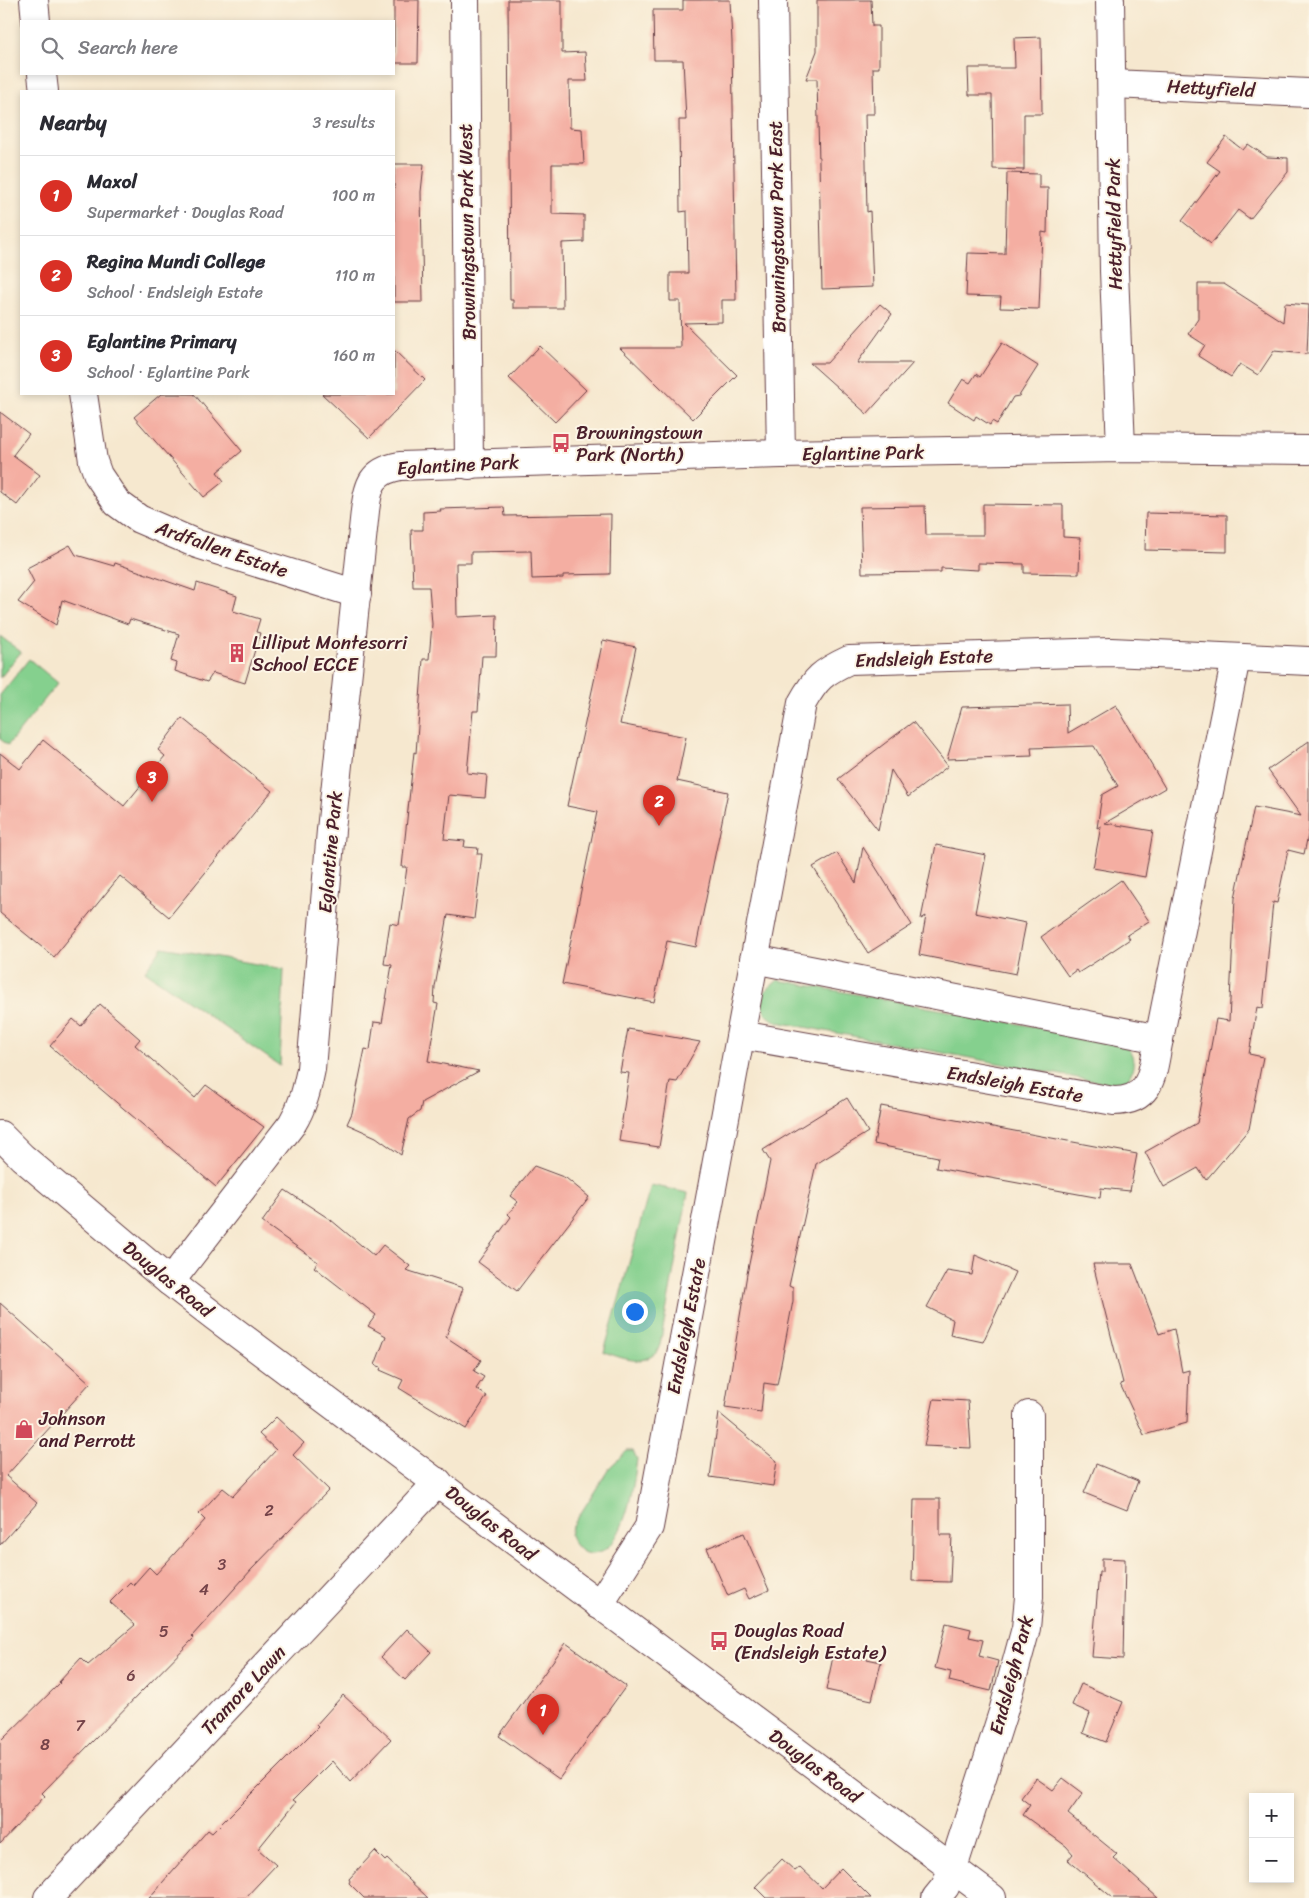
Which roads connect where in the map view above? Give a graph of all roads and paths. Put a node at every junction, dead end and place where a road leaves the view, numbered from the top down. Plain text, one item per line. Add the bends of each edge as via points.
1 (34, 0) edge
2 (465, 0) edge
3 (773, 0) edge
4 (1110, 0) edge
5 (36, 20) edge
6 (42, 75) edge
7 (1113, 84) junction
8 (44, 90) edge
9 (1309, 93) edge
10 (83, 395) edge
11 (1121, 448) junction
12 (1309, 450) edge
13 (781, 454) junction
14 (469, 465) junction
15 (357, 594) junction
16 (1236, 658) junction
17 (1309, 661) edge
18 (754, 959) junction
19 (740, 1035) junction
20 (1159, 1039) junction
21 (0, 1135) edge
22 (170, 1282) junction
23 (1029, 1415) dead end
24 (438, 1482) junction
25 (600, 1605) junction
26 (953, 1868) junction
27 (48, 1898) edge
28 (936, 1898) edge
29 (992, 1898) edge

1 - 5 street
2 - 14 street, Browningstown Park West
3 - 13 street, Browningstown Park East
4 - 7 street, Hettyfield Park
6 - 8 street
7 - 9 street, Hettyfield
7 - 11 street, Hettyfield Park via 1114,270
10 - 15 street, Ardfallen Estate via 98,475 117,503 139,519 197,544
11 - 12 street, Eglantine Park
11 - 13 street, Eglantine Park
13 - 14 street, Eglantine Park
14 - 15 street, Eglantine Park via 400,466 385,469 373,480 364,511
15 - 22 street, Eglantine Park via 331,830 311,1069 306,1093 292,1124
16 - 17 street, Endsleigh Estate
16 - 18 street, Endsleigh Estate via 1111,652 848,660 832,667 814,682 802,703
16 - 20 street, Endsleigh Estate
18 - 19 street, Endsleigh Estate
18 - 20 street
19 - 20 street, Endsleigh Estate via 1114,1102 1127,1102 1142,1093 1150,1082
19 - 25 street, Endsleigh Estate via 649,1528
21 - 22 street, Douglas Road
22 - 24 street, Douglas Road
23 - 26 street, Endsleigh Park via 1029,1597 1026,1628
24 - 25 street, Douglas Road
24 - 27 street, Tramore Lawn
25 - 26 street, Douglas Road
26 - 28 street, Endsleigh Park
26 - 29 street, Douglas Road

